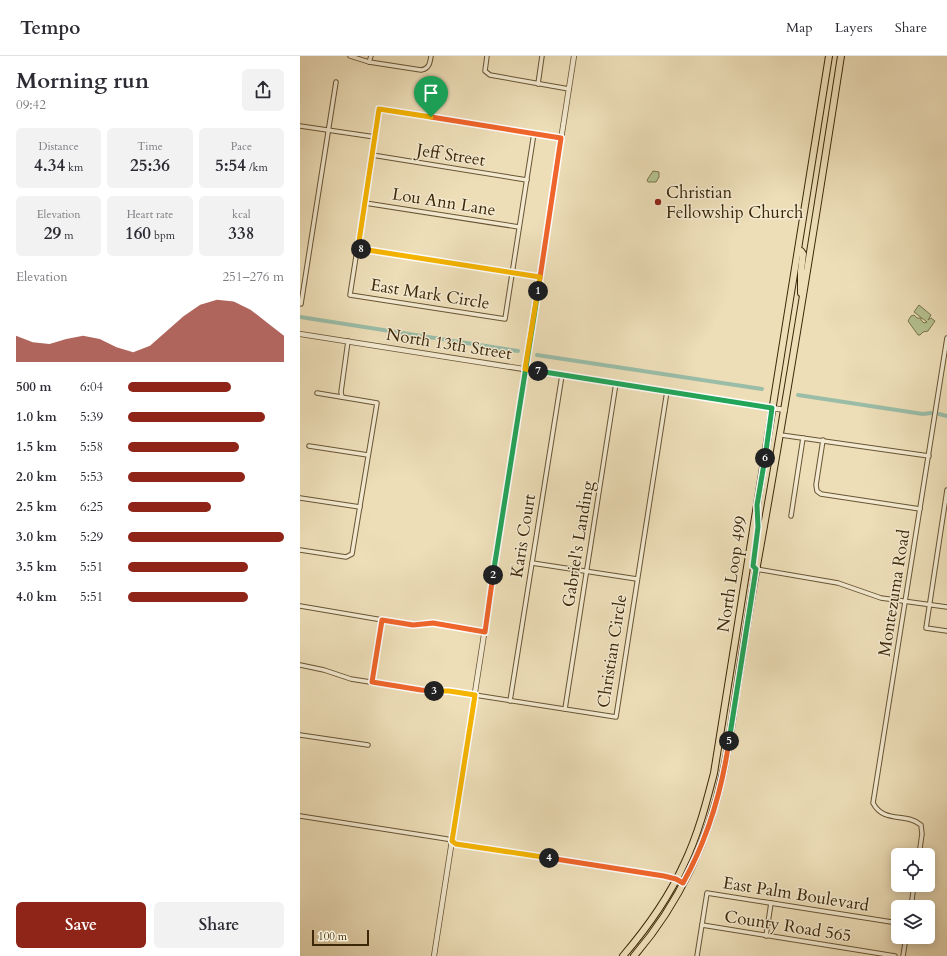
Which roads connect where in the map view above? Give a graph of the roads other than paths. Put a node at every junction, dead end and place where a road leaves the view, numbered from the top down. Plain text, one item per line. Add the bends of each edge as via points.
1 (350, 56) edge
2 (371, 56) edge
3 (431, 56) edge
4 (487, 56) edge
5 (542, 56) edge
6 (574, 56) edge
7 (829, 56) edge
8 (841, 56) edge
9 (369, 62) junction
10 (336, 82) dead end
11 (538, 84) junction
12 (569, 89) junction
13 (300, 126) edge
14 (328, 130) junction
15 (534, 133) junction
16 (375, 137) junction
17 (561, 138) junction
18 (372, 155) junction
19 (527, 180) junction
20 (365, 202) junction
21 (519, 226) junction
22 (358, 248) junction
23 (798, 251) junction
24 (512, 273) junction
25 (540, 277) junction
26 (803, 299) junction
27 (301, 304) dead end
28 (300, 334) edge
29 (947, 338) edge
30 (348, 341) junction
31 (525, 369) junction
32 (562, 375) junction
33 (616, 383) junction
34 (667, 391) junction
35 (317, 393) dead end
36 (342, 397) junction
37 (772, 408) junction
38 (784, 410) junction
39 (781, 434) junction
40 (804, 438) junction
41 (823, 440) junction
42 (309, 446) dead end
43 (368, 455) junction
44 (929, 456) junction
45 (947, 490) edge
46 (300, 498) edge
47 (757, 505) junction
48 (360, 507) junction
49 (920, 509) junction
50 (791, 516) dead end
51 (945, 518) edge
52 (300, 550) edge
53 (532, 562) junction
54 (756, 569) junction
55 (587, 571) junction
56 (637, 580) junction
57 (906, 602) junction
58 (930, 605) junction
59 (300, 606) edge
60 (947, 607) edge
61 (382, 620) junction
62 (485, 632) junction
63 (947, 632) edge
64 (300, 665) edge
65 (372, 682) junction
66 (475, 695) junction
67 (510, 700) junction
68 (565, 709) junction
69 (300, 735) edge
70 (368, 745) dead end
71 (300, 816) edge
72 (452, 841) junction
73 (920, 848) edge
74 (676, 879) junction
75 (683, 883) junction
76 (771, 903) junction
77 (891, 922) edge
78 (702, 925) junction
79 (766, 936) junction
80 (905, 944) edge
81 (870, 954) edge
82 (434, 956) edge
83 (623, 956) edge
84 (634, 956) edge
85 (697, 956) edge
86 (895, 956) edge
87 (903, 956) edge

1 - 9 street
2 - 9 street
3 - 9 street via 427,68 421,70
4 - 11 street via 485,71 490,75
5 - 11 street
6 - 12 street
7 - 23 main road, North Loop 499
8 - 26 main road, North Loop 499
10 - 14 street
11 - 12 street
12 - 17 street
13 - 14 street
14 - 16 street
14 - 27 street
15 - 16 street via 379,109
15 - 17 street
15 - 19 street
16 - 18 street
17 - 25 street
18 - 19 street, Jeff Street
18 - 20 street
19 - 21 street
20 - 21 street, Lou Ann Lane
20 - 22 street
21 - 24 street
22 - 24 street
22 - 24 street, East Mark Circle via 350,295 505,319
23 - 26 main road via 803,254 800,279
23 - 37 main road, North Loop 499
24 - 25 street
25 - 31 street
26 - 38 main road, North Loop 499
28 - 30 street, North 13th Street
29 - 44 street, Montezuma Road
30 - 31 street, North 13th Street
30 - 36 street
31 - 32 street, North 13th Street
31 - 62 street
32 - 33 street, North 13th Street
32 - 53 street, Karis Court
33 - 34 street, North 13th Street
33 - 55 street, Gabriel's Landing
34 - 37 street, North 13th Street
34 - 56 street, Christian Circle
35 - 36 street
36 - 43 street via 376,403
37 - 38 street, North 13th Street
37 - 47 main road, North Loop 499
38 - 39 main road, North Loop 499
39 - 40 street
39 - 54 main road, North Loop 499
40 - 41 street
40 - 50 street
41 - 44 street
41 - 49 street via 816,485 817,491 821,494
42 - 43 street
43 - 48 street
44 - 49 street, Montezuma Road
45 - 51 street
46 - 48 street
47 - 54 main road via 758,527 753,566
47 - 74 main road, North Loop 499 via 714,773 695,838
48 - 52 street via 351,556
49 - 57 street, Montezuma Road
51 - 58 street
53 - 55 street
53 - 67 street, Karis Court
54 - 57 street via 838,583 871,595
54 - 75 main road, North Loop 499 via 723,775 703,841
55 - 56 street
55 - 68 street, Gabriel's Landing
56 - 68 street, Christian Circle via 616,717
57 - 58 street
57 - 73 street, Montezuma Road via 873,803 877,810 887,816 917,821 921,825
58 - 60 street
58 - 63 street via 926,628
59 - 61 street
61 - 62 street via 413,625 433,623
61 - 65 street
62 - 66 street
64 - 65 street, Christian Circle
65 - 66 street, Christian Circle
66 - 67 street, Christian Circle
66 - 72 street
67 - 68 street, Christian Circle
69 - 70 street
71 - 72 street
72 - 74 street via 456,844
72 - 82 street
74 - 75 street
74 - 83 main road, North Loop 499 via 648,925
75 - 84 main road, North Loop 499 via 654,930
76 - 77 street, East Palm Boulevard
76 - 78 street, East Palm Boulevard via 707,892
76 - 79 street
78 - 79 street, County Road 565
78 - 85 street, East Palm Boulevard
79 - 81 street, County Road 565
80 - 87 street
81 - 86 street, County Road 565

